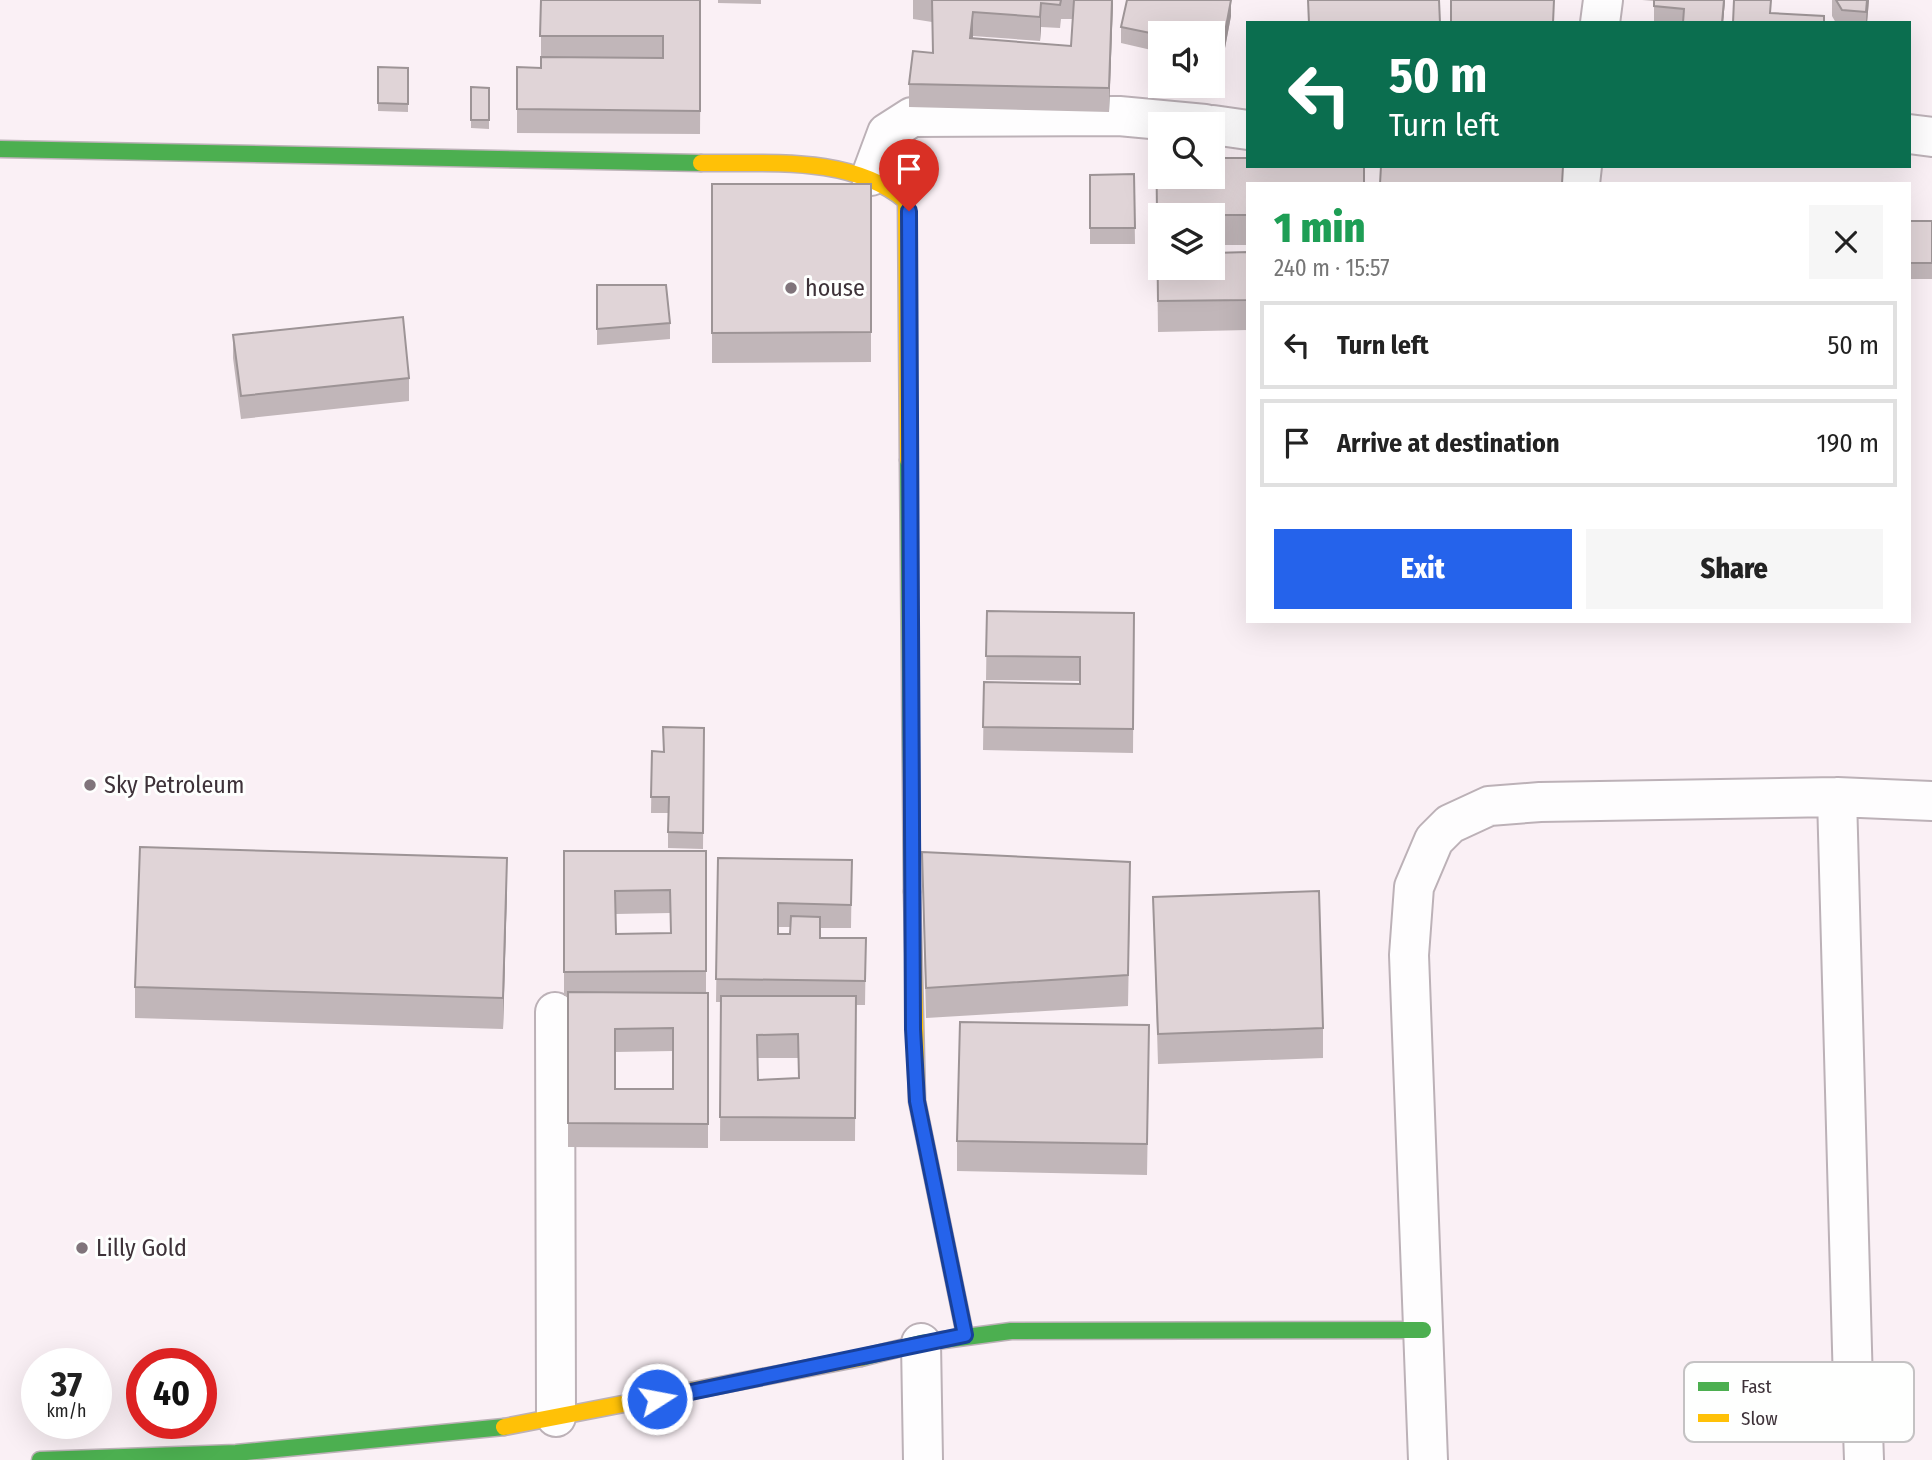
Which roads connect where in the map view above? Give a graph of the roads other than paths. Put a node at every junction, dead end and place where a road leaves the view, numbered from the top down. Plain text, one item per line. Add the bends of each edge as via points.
1 (1603, 0) edge
2 (1600, 21) edge
3 (1148, 119) edge
4 (1225, 127) edge
5 (1246, 130) edge
6 (1911, 134) edge
7 (1932, 137) edge
8 (0, 149) edge
9 (871, 176) junction
10 (1837, 797) junction
11 (1932, 801) edge
12 (555, 1012) dead end
13 (1423, 1330) junction
14 (965, 1335) junction
15 (921, 1343) junction
16 (1852, 1362) edge
17 (556, 1417) junction
18 (1863, 1442) edge
19 (40, 1460) edge
20 (923, 1460) edge
21 (1427, 1460) edge
22 (1864, 1460) edge

1 - 2 street
3 - 9 street via 912,117 887,133
4 - 5 street
6 - 7 street
8 - 9 street via 753,164
9 - 14 street via 894,188 909,211 913,1029 917,1101
10 - 11 street
10 - 13 street via 1489,806 1450,824 1434,840 1414,887 1409,955
10 - 16 street
12 - 17 street
13 - 14 street
13 - 21 street
14 - 15 street
15 - 17 street via 842,1363
15 - 20 street
17 - 19 street via 379,1442
18 - 22 street

